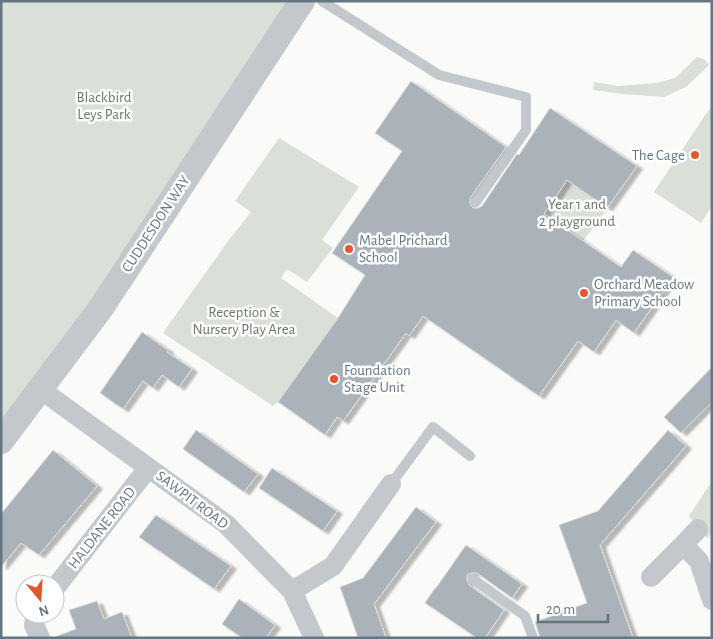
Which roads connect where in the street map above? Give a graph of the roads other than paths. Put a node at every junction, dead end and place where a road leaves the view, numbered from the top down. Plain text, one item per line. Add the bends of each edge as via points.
1 (302, 1) edge
2 (322, 1) edge
3 (476, 202) dead end
4 (40, 390) junction
5 (1, 441) edge
6 (470, 456) dead end
7 (148, 468) junction
8 (391, 484) joint
9 (698, 528) dead end
10 (683, 545) junction
11 (65, 575) edge
12 (651, 577) dead end
13 (473, 579) dead end
14 (292, 591) junction
15 (712, 600) edge
16 (34, 624) edge
17 (40, 638) edge
18 (314, 638) edge
19 (533, 638) edge

1 - 4 street, CUDDESDON WAY via 101,308
2 - 3 lane via 439,75 526,97 526,130
4 - 5 street, CUDDESDON WAY
4 - 7 street, SAWPIT ROAD
6 - 8 lane via 433,426
7 - 11 street, HALDANE ROAD
7 - 14 street, SAWPIT ROAD via 226,524
8 - 14 street via 334,566
9 - 10 street
10 - 12 street
10 - 15 street via 699,562
13 - 19 lane via 525,616
14 - 18 street, SAWPIT ROAD
16 - 17 street

